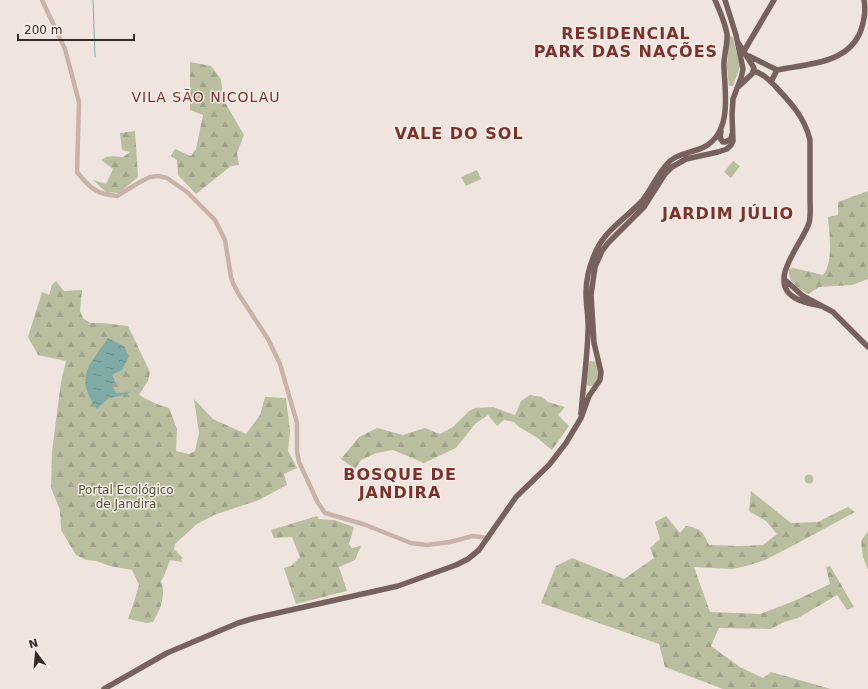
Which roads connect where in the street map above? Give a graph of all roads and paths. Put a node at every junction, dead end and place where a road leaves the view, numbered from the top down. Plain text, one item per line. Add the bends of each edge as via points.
1 (42, 0) edge
2 (715, 0) edge
3 (725, 0) edge
4 (774, 0) edge
5 (864, 0) edge
6 (737, 40) junction
7 (746, 54) junction
8 (777, 70) junction
9 (753, 71) junction
10 (771, 82) junction
11 (736, 90) junction
12 (722, 127) junction
13 (733, 132) junction
14 (868, 347) edge
15 (599, 360) junction
16 (586, 361) junction
17 (583, 384) junction
18 (596, 386) junction
19 (581, 418) junction
20 (488, 538) junction
21 (104, 689) edge

1 - 20 street via 65,49 78,102 77,172 92,190 118,196 150,177 167,178 176,183 215,220 225,240 231,277 238,293 264,333 280,364 297,423 299,462 318,504 325,513 363,524 411,543 427,545 473,536
2 - 12 main road via 727,35
3 - 6 main road
4 - 7 main road
5 - 8 main road via 864,22 851,48 828,60
6 - 7 main road
6 - 11 main road via 742,69
7 - 8 main road
7 - 9 main road via 754,66
8 - 10 main road
9 - 10 main road via 762,74
9 - 11 main road
10 - 14 main road via 797,111 810,140 809,224 791,255 784,280 803,296 833,312
11 - 13 main road via 732,108
12 - 13 main road via 720,138 723,142 731,139
12 - 16 main road via 706,146 680,155 669,162 642,200 598,247 587,277 589,319
13 - 15 main road via 733,142 727,149 686,159 672,167 644,207 608,243 598,258 592,277 591,295 594,343
15 - 16 main road via 592,357
15 - 18 main road via 601,372
16 - 17 main road
17 - 18 main road via 589,388
17 - 19 main road
18 - 19 main road via 589,396
19 - 20 main road via 549,465 516,496
20 - 21 main road via 468,559 449,568 398,586 238,623 155,659

